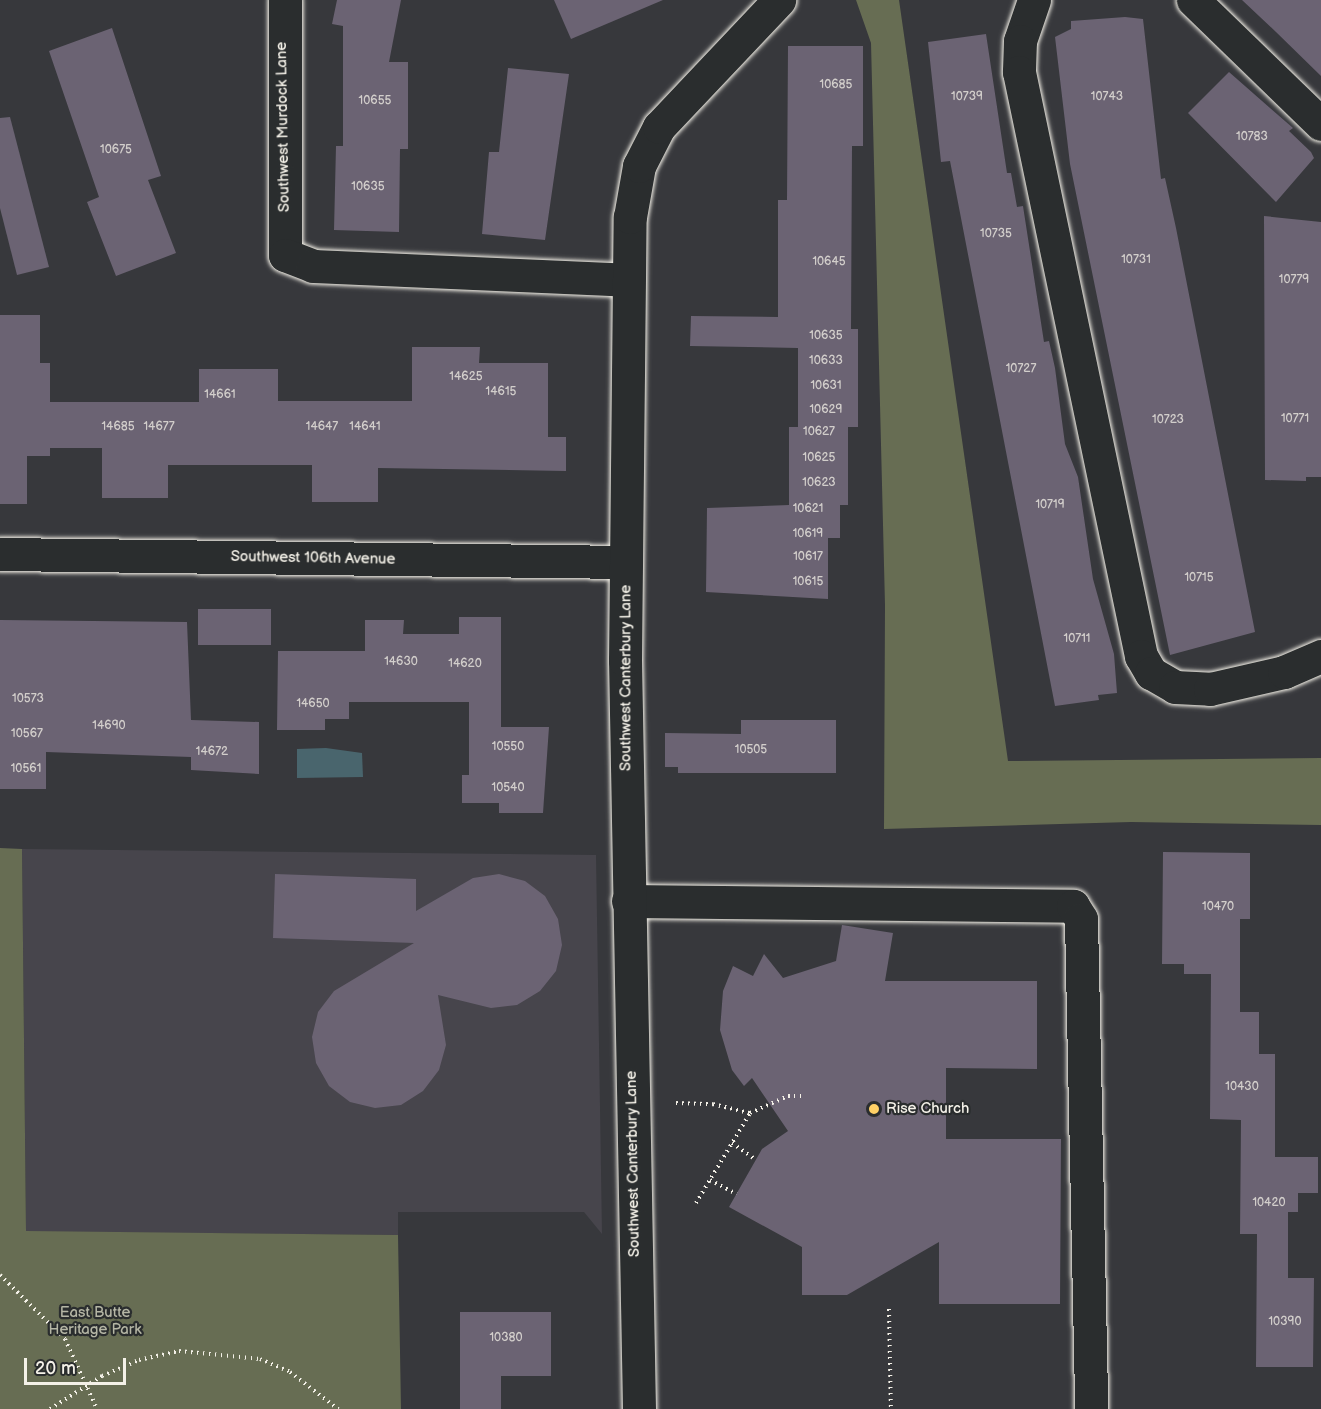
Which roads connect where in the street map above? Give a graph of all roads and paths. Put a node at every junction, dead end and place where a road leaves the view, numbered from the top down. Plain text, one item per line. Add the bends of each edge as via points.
1 (285, 0) edge
2 (779, 0) edge
3 (1034, 0) edge
4 (1193, 0) edge
5 (1321, 124) edge
6 (628, 280) junction
7 (0, 554) edge
8 (626, 562) junction
9 (1321, 656) edge
10 (628, 901) junction
11 (802, 1096) dead end
12 (676, 1103) dead end
13 (750, 1113) junction
14 (732, 1143) junction
15 (756, 1160) dead end
16 (710, 1180) junction
17 (736, 1194) dead end
18 (696, 1203) dead end
19 (0, 1275) edge
20 (889, 1309) dead end
21 (89, 1384) junction
22 (50, 1409) edge
23 (97, 1409) edge
24 (338, 1409) edge
25 (639, 1409) edge
26 (891, 1409) edge
27 (1091, 1409) edge

1 - 6 street, Southwest Murdock Lane via 285,255 313,266
2 - 6 street, Southwest Canterbury Lane via 686,97 648,146 632,190
3 - 9 street via 1024,22 1019,72 1141,656 1151,673 1175,687 1210,689 1284,672
4 - 5 street
6 - 8 street, Southwest Canterbury Lane
7 - 8 street, Southwest 106th Avenue
8 - 10 street, Southwest Canterbury Lane
10 - 25 street, Southwest Canterbury Lane
10 - 27 street via 1073,906 1081,919
11 - 13 path via 788,1096
12 - 13 path via 713,1104
13 - 14 path
14 - 15 path
14 - 16 path
16 - 17 path
16 - 18 path
19 - 21 path via 65,1340
20 - 26 path
21 - 22 path
21 - 23 path
21 - 24 path via 139,1360 179,1351 216,1353 260,1359 290,1372

